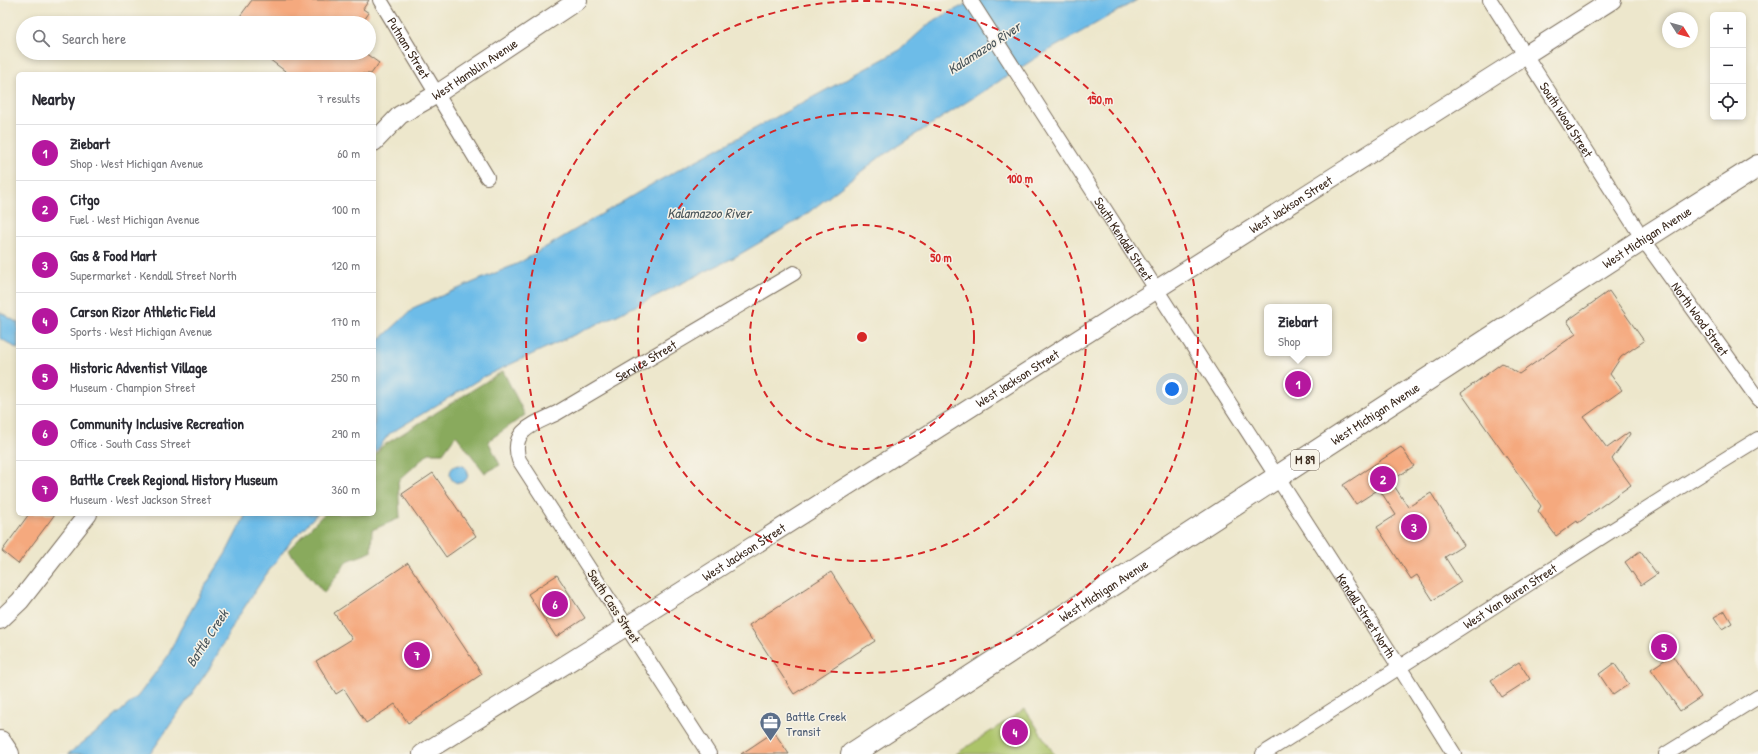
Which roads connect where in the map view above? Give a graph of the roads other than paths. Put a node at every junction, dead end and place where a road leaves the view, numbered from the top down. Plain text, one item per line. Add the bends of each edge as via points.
1 (380, 0) edge
2 (578, 0) edge
3 (970, 0) edge
4 (1490, 0) edge
5 (1612, 0) edge
6 (1526, 55) junction
7 (437, 94) junction
8 (376, 140) edge
9 (1758, 166) edge
10 (487, 177) dead end
11 (1643, 238) junction
12 (794, 273) dead end
13 (1156, 289) junction
14 (1758, 399) edge
15 (1758, 439) edge
16 (518, 459) joint
17 (1277, 478) junction
18 (86, 516) edge
19 (0, 620) edge
20 (627, 626) junction
21 (1400, 668) junction
22 (1758, 697) edge
23 (0, 742) edge
24 (8, 754) edge
25 (422, 754) edge
26 (709, 754) edge
27 (852, 754) edge
28 (1263, 754) edge
29 (1454, 754) edge
30 (1666, 754) edge

1 - 7 street, Putnam Street
2 - 7 street, West Hamblin Avenue
3 - 13 street, South Kendall Street
4 - 6 street, South Wood Street
5 - 6 street, West Jackson Street
6 - 11 street, South Wood Street
6 - 13 street, West Jackson Street
7 - 8 street, West Hamblin Avenue via 400,115
7 - 10 street, Putnam Street
9 - 11 highway, West Michigan Avenue / M 89
11 - 14 street, North Wood Street
11 - 17 highway, West Michigan Avenue / M 89
12 - 16 street, Service Street via 531,426 520,434 516,446
13 - 17 street, South Kendall Street
13 - 20 street, West Jackson Street
15 - 21 street, West Van Buren Street via 1654,503
16 - 20 street, South Cass Street
17 - 21 street, Kendall Street North
17 - 27 highway, West Michigan Avenue / M 89
18 - 19 street via 20,601
20 - 25 street, West Jackson Street
20 - 26 street, South Cass Street
21 - 28 street, West Van Buren Street
21 - 29 street, Kendall Street North
22 - 30 street
23 - 24 highway

